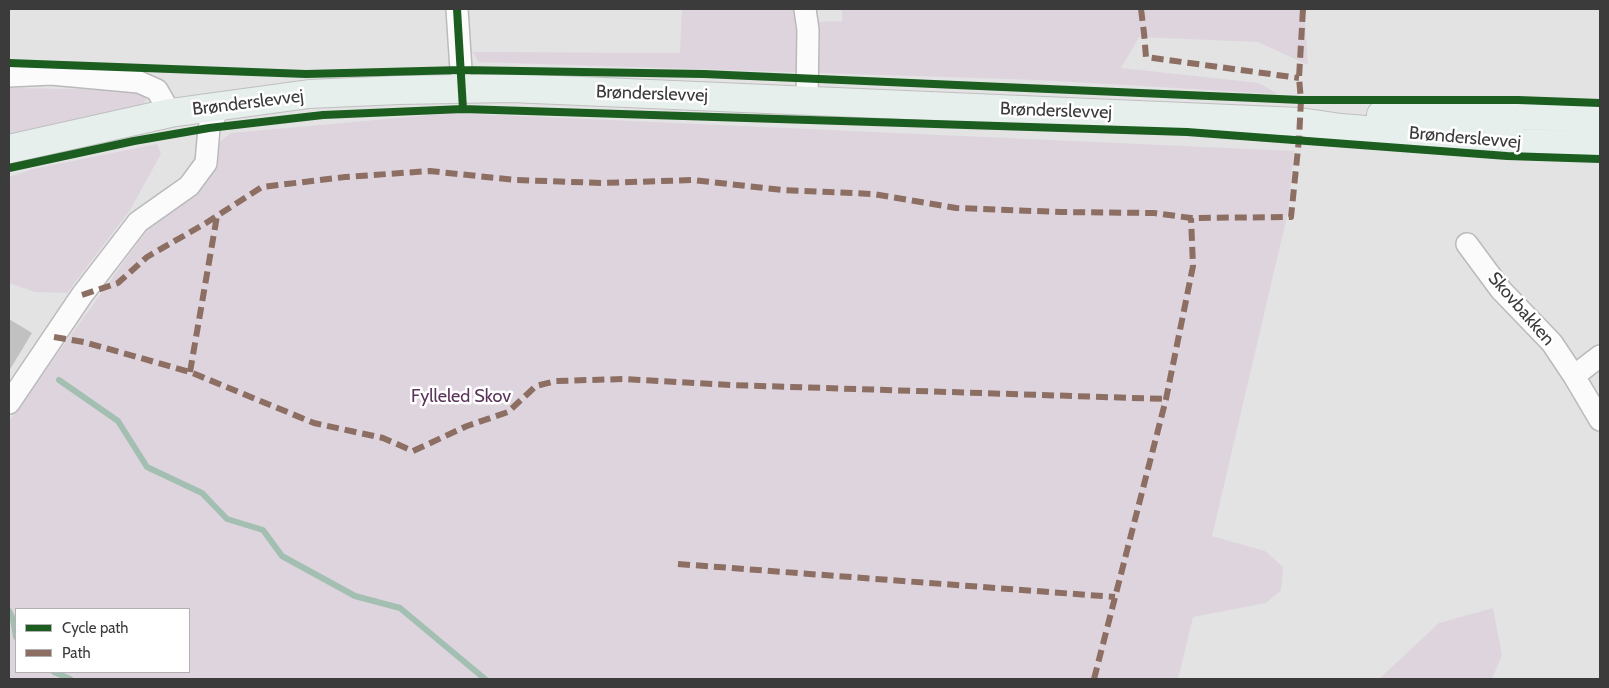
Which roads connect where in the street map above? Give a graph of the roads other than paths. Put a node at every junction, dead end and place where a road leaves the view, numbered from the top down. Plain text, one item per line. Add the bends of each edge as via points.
1 (457, 9) edge
2 (805, 9) edge
3 (461, 70) dead end
4 (9, 76) edge
5 (807, 101) junction
6 (220, 106) junction
7 (170, 113) junction
8 (1600, 118) edge
9 (1300, 122) junction
10 (1600, 146) edge
11 (9, 149) edge
12 (1467, 244) dead end
13 (1600, 356) edge
14 (1574, 376) junction
15 (9, 403) edge
16 (1600, 420) edge

1 - 3 street
2 - 5 street via 808,30
4 - 7 street via 51,74 139,82 157,90
5 - 6 main road, Brønderslevvej via 511,88 309,94
5 - 9 main road, Brønderslevvej
6 - 7 main road, Brønderslevvej
6 - 15 street via 209,128 206,163 189,186 138,222 82,295
7 - 11 main road, Brønderslevvej
8 - 9 main road, Brønderslevvej via 1341,116
9 - 10 main road, Brønderslevvej via 1503,142
12 - 14 street, Skovbakken via 1501,290 1552,343
13 - 14 street
14 - 16 street, Skovbakken

